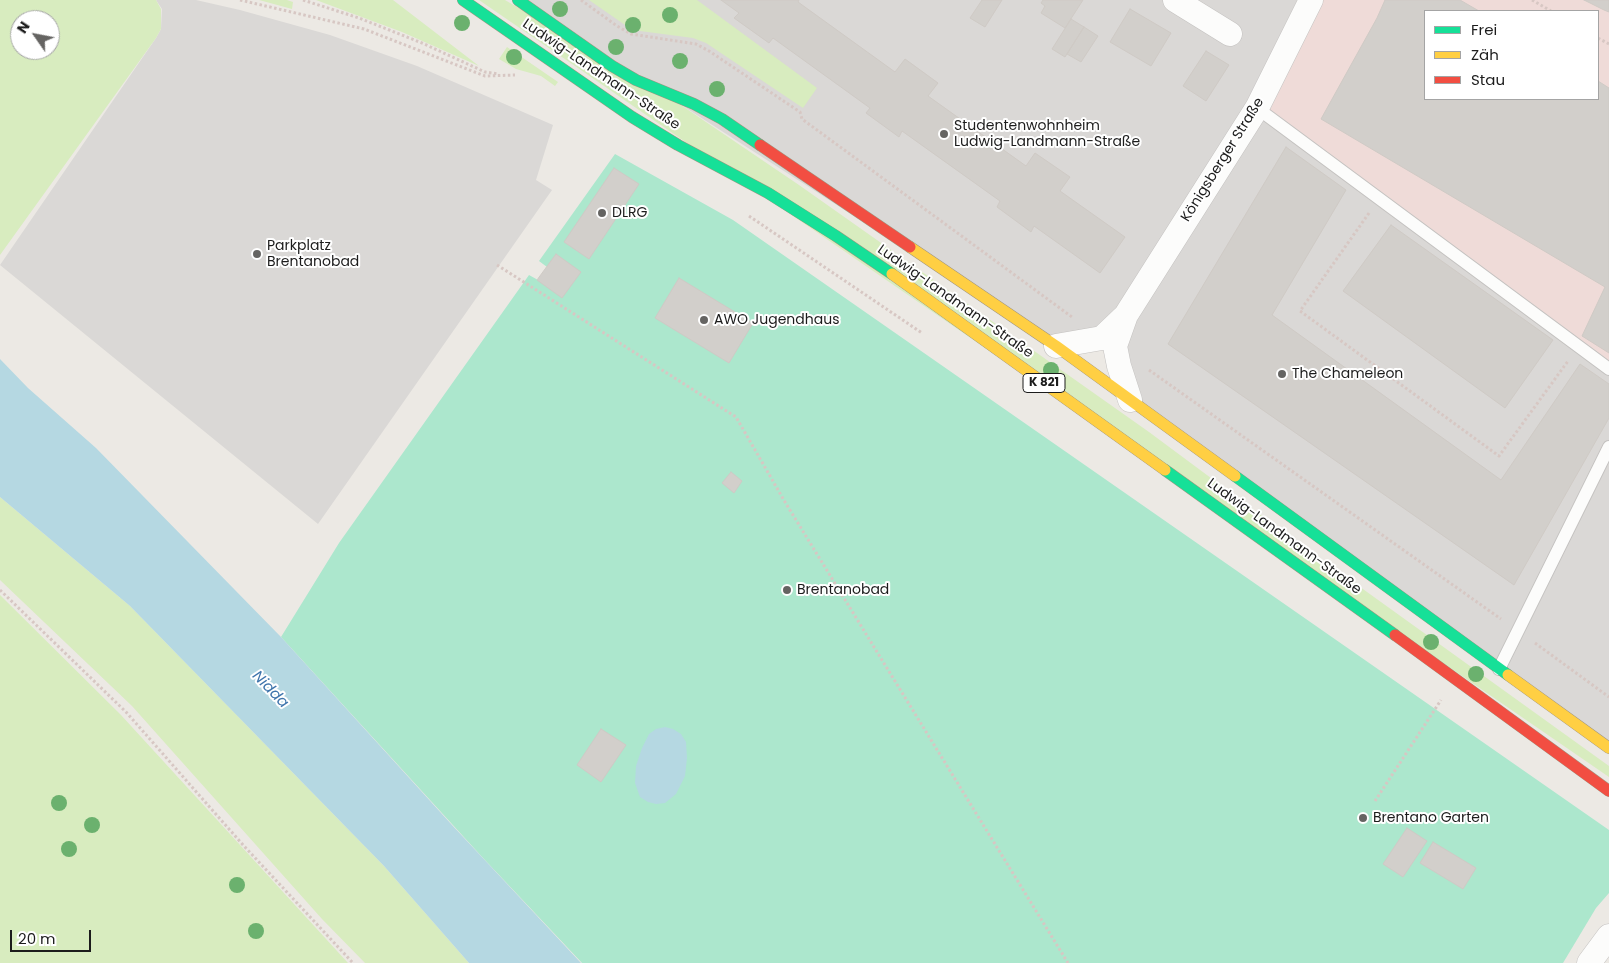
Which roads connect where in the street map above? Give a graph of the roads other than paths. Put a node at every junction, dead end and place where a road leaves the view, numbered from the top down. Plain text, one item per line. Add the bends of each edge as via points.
1 (463, 0) edge
2 (518, 0) edge
3 (1175, 0) edge
4 (1311, 0) edge
5 (1230, 34) dead end
6 (1257, 108) junction
7 (1126, 315) junction
8 (1056, 346) junction
9 (1609, 369) edge
10 (1130, 400) junction
11 (1609, 447) edge
12 (1499, 669) junction
13 (1609, 748) edge
14 (1609, 791) edge
15 (1609, 936) edge
16 (1589, 963) edge

1 - 14 main road, Ludwig-Landmann-Straße / K 821 via 632,117 768,193 836,236
2 - 8 main road, Ludwig-Landmann-Straße / K 821 via 636,80 722,119
3 - 5 street
4 - 6 street, Königsberger Straße
6 - 7 street, Königsberger Straße
6 - 9 lane
7 - 8 street, Königsberger Straße via 1102,338
7 - 10 street, Königsberger Straße via 1115,346
8 - 10 main road, Ludwig-Landmann-Straße / K 821
10 - 12 main road, Ludwig-Landmann-Straße / K 821
11 - 12 lane
12 - 13 main road, Ludwig-Landmann-Straße / K 821
15 - 16 street

